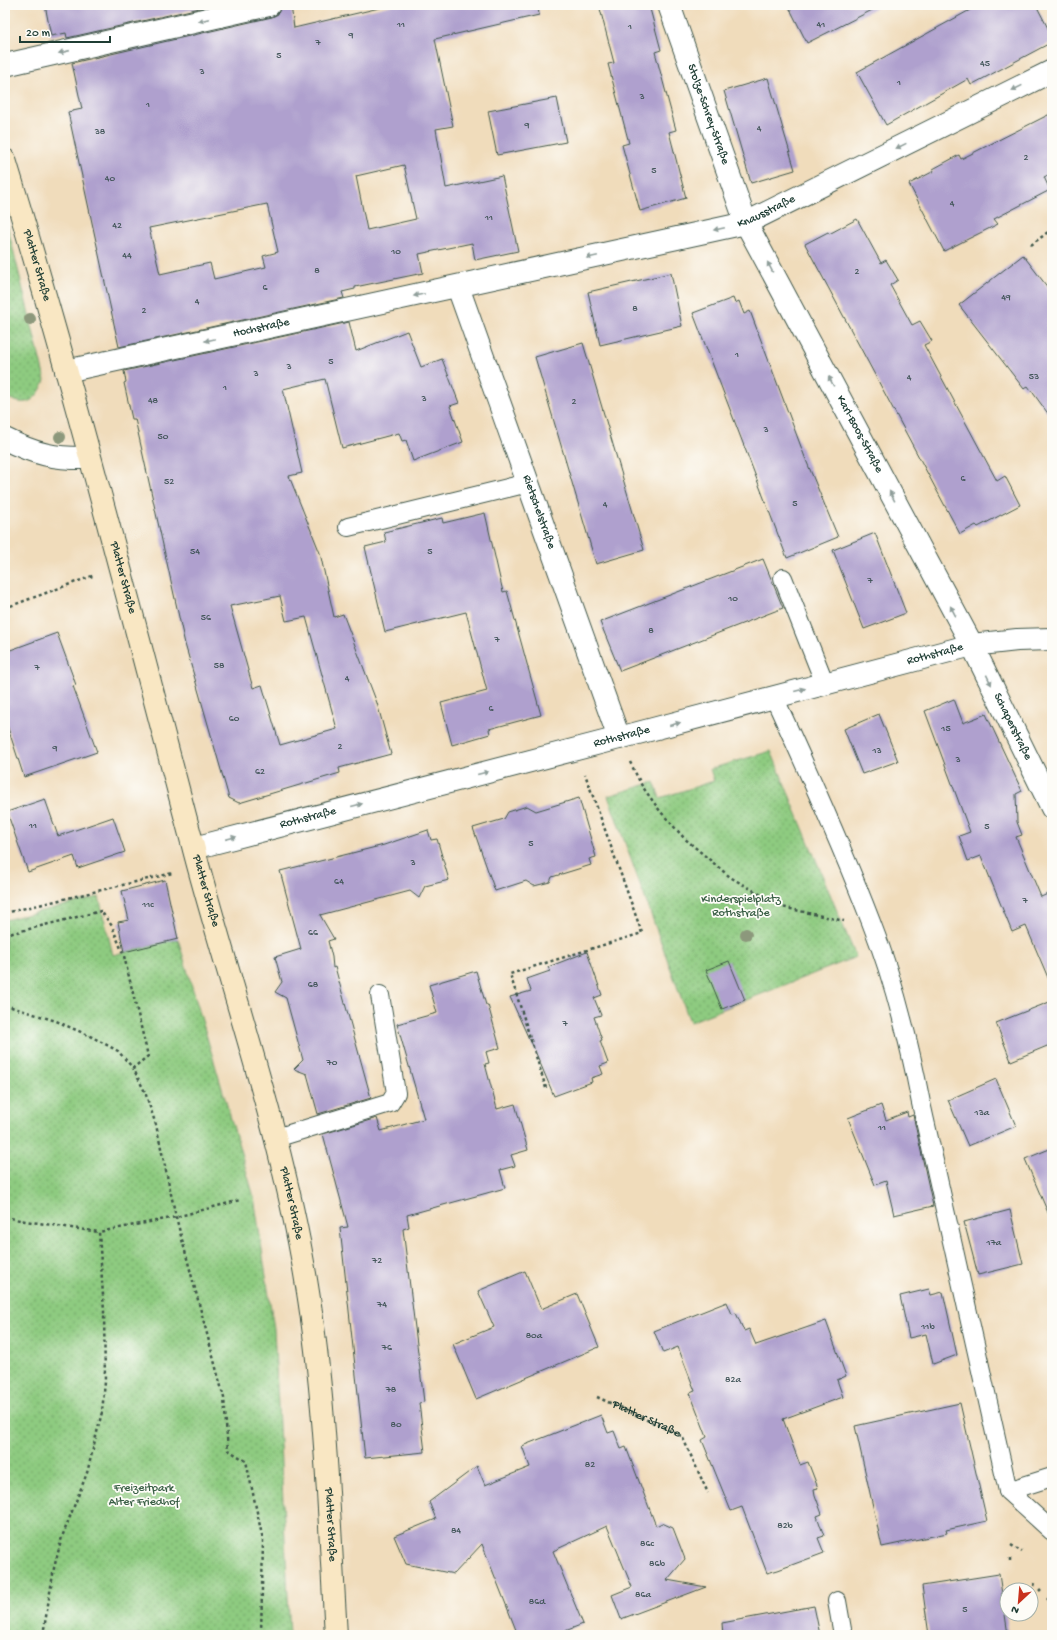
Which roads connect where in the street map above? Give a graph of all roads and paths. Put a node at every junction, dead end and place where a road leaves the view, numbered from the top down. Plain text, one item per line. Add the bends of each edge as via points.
1 (269, 5) edge
2 (669, 5) edge
3 (5, 65) edge
4 (1052, 71) edge
5 (5, 160) edge
6 (746, 223) junction
7 (1052, 229) edge
8 (1031, 245) dead end
9 (458, 287) junction
10 (66, 371) junction
11 (5, 439) edge
12 (89, 458) junction
13 (528, 483) junction
14 (348, 528) dead end
15 (118, 567) junction
16 (783, 578) dead end
17 (5, 608) edge
18 (1052, 639) edge
19 (972, 645) junction
20 (824, 684) junction
21 (774, 697) junction
22 (619, 738) junction
23 (576, 749) junction
24 (642, 786) dead end
25 (1052, 808) edge
26 (196, 857) junction
27 (5, 913) edge
28 (842, 921) dead end
29 (5, 935) edge
30 (380, 995) dead end
31 (5, 1005) edge
32 (133, 1068) junction
33 (546, 1088) dead end
34 (276, 1138) junction
35 (240, 1200) dead end
36 (5, 1217) edge
37 (176, 1217) junction
38 (99, 1232) junction
39 (597, 1397) dead end
40 (1052, 1477) edge
41 (1008, 1491) junction
42 (708, 1493) dead end
43 (1052, 1531) edge
44 (1011, 1545) dead end
45 (1022, 1552) dead end
46 (837, 1601) dead end
47 (43, 1635) edge
48 (261, 1635) edge
49 (336, 1635) edge
50 (843, 1635) edge

1 -> 3 street
2 - 6 street, Stolze-Schrey-Straße
4 -> 6 street, Knausstraße
5 - 10 main road, Platter Straße
6 -> 9 street, Knausstraße
19 -> 6 street, Karl-Boos-Straße
7 - 8 path
9 -> 10 street, Hochstraße
9 - 13 street, Rietschelstraße
10 - 12 main road, Platter Straße
11 - 12 street via 39,454 66,459
12 - 15 main road, Platter Straße
13 - 14 lane
13 - 22 street, Rietschelstraße
15 - 17 path
15 - 26 main road, Platter Straße
16 - 20 lane
18 - 19 street, Rothstraße
19 - 20 street, Rothstraße
19 -> 25 street, Schaperstraße
21 -> 20 street, Rothstraße
22 -> 21 street, Rothstraße
21 - 41 lane via 872,923 901,1015
22 - 23 street, Rothstraße
26 -> 23 street, Rothstraße
23 - 33 path via 642,933 510,974
24 - 28 path via 684,838 730,877 782,907
26 - 27 path
26 - 34 main road, Platter Straße
29 - 32 path via 101,911 112,926 124,956 148,1056
30 - 34 lane via 396,1093 390,1104
31 - 32 path via 56,1021 92,1037 118,1051
32 - 37 path via 145,1092 156,1125
34 - 49 main road, Platter Straße via 298,1235 317,1351
35 - 37 path
36 - 38 path
37 - 38 path
37 - 48 path via 224,1398 228,1450 246,1461 263,1540
38 - 47 path via 104,1312 102,1412 87,1473 60,1545
39 - 42 path, Platter Straße via 682,1436
40 - 41 lane
41 - 43 lane
44 - 45 path
46 - 50 lane

